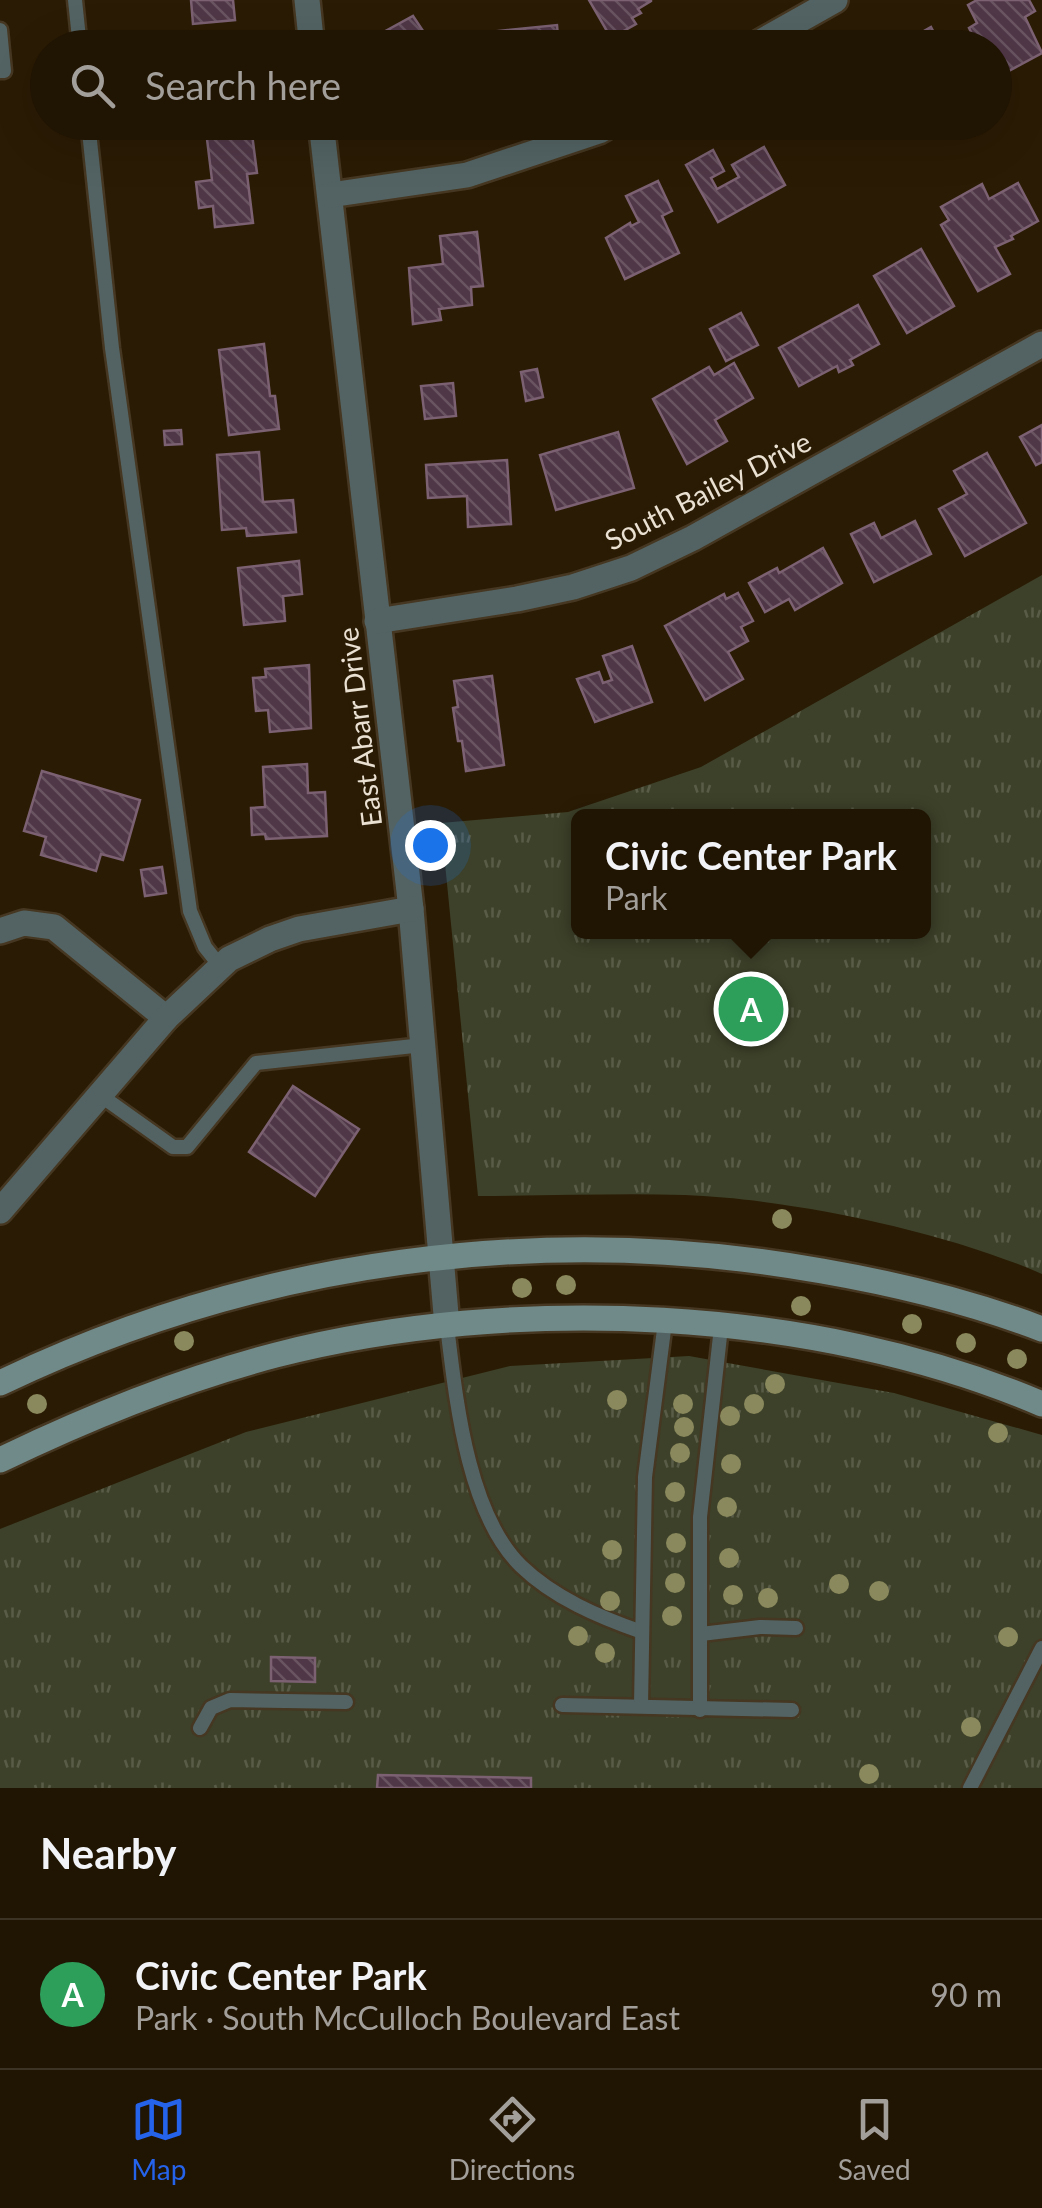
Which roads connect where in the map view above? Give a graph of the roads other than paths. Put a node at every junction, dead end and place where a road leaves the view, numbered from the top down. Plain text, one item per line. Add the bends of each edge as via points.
1 (75, 0) edge
2 (306, 0) edge
3 (835, 0) edge
4 (0, 30) edge
5 (78, 30) edge
6 (310, 30) edge
7 (782, 30) edge
8 (0, 71) edge
9 (90, 140) edge
10 (323, 140) edge
11 (573, 140) edge
12 (330, 196) junction
13 (1042, 344) edge
14 (377, 620) junction
15 (411, 909) junction
16 (0, 932) edge
17 (220, 966) junction
18 (166, 1018) junction
19 (423, 1045) junction
20 (100, 1095) junction
21 (0, 1211) edge
22 (440, 1256) junction
23 (665, 1322) junction
24 (446, 1326) junction
25 (721, 1327) junction
26 (1042, 1329) edge
27 (0, 1383) edge
28 (1042, 1404) edge
29 (0, 1460) edge
30 (796, 1628) dead end
31 (642, 1632) junction
32 (701, 1634) junction
33 (1042, 1648) edge
34 (346, 1702) dead end
35 (562, 1704) dead end
36 (641, 1706) junction
37 (700, 1710) junction
38 (792, 1710) dead end
39 (200, 1728) dead end
40 (970, 1788) edge

1 - 5 lane
2 - 6 street
3 - 7 street
4 - 8 lane
9 - 17 lane via 190,911
10 - 12 street, East Abarr Drive
11 - 12 street via 467,175
12 - 14 street, East Abarr Drive
13 - 14 street, South Bailey Drive via 631,568 517,600
14 - 15 street, East Abarr Drive
15 - 17 street via 298,930
15 - 19 street, East Abarr Drive
16 - 18 street via 24,923 54,927
17 - 18 street
18 - 20 street
19 - 20 lane via 256,1063 188,1147 173,1147
19 - 22 street, East Abarr Drive
20 - 21 street
22 - 24 street, East Abarr Drive
22 - 26 main road via 585,1248 740,1258 910,1289
22 - 27 main road via 208,1302
23 - 24 main road via 544,1318
23 - 25 main road
23 - 31 lane via 645,1477
24 - 29 main road via 228,1369 134,1400
24 - 31 lane via 456,1395 490,1526 543,1585
25 - 28 main road via 894,1356
25 - 32 lane via 703,1468
30 - 32 lane
31 - 36 lane
32 - 37 lane
33 - 40 lane
34 - 39 lane via 230,1700 211,1708
35 - 36 lane
36 - 37 lane
37 - 38 lane

